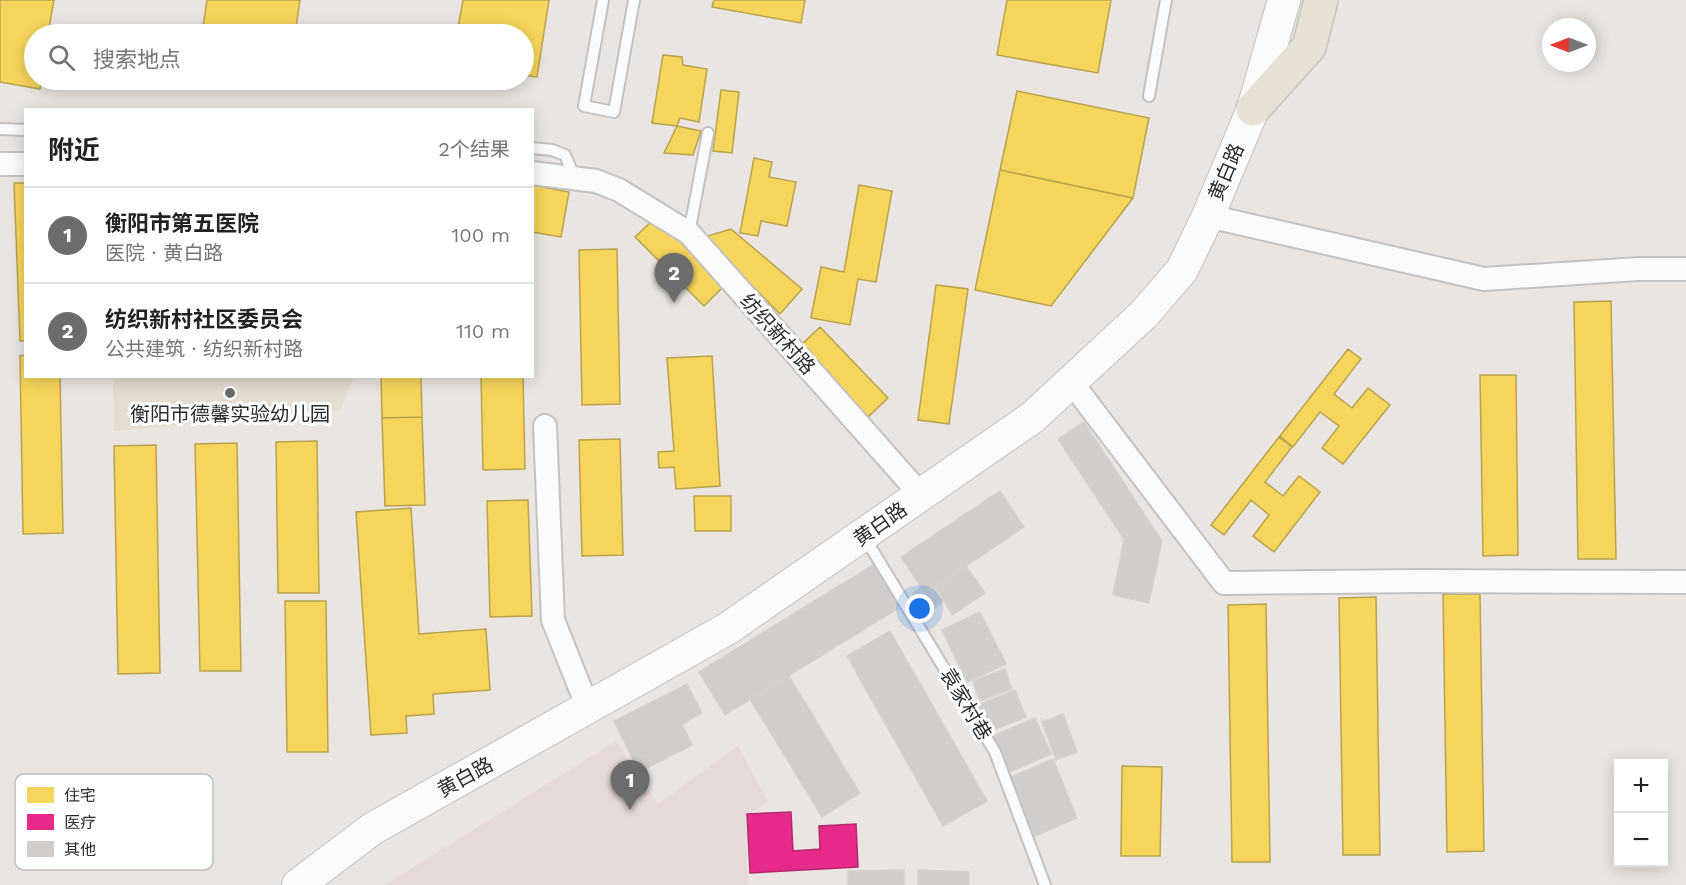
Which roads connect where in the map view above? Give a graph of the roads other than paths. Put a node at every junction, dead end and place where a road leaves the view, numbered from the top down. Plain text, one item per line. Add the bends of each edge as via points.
1 (603, 0) edge
2 (634, 0) edge
3 (1166, 0) edge
4 (1284, 0) edge
5 (1321, 0) edge
6 (1149, 96) dead end
7 (1253, 109) junction
8 (0, 129) edge
9 (24, 130) edge
10 (708, 133) dead end
11 (534, 148) edge
12 (0, 164) edge
13 (24, 164) edge
14 (534, 173) edge
15 (575, 178) junction
16 (1208, 216) junction
17 (689, 233) junction
18 (1686, 269) edge
19 (1072, 383) junction
20 (545, 426) dead end
21 (921, 495) junction
22 (863, 535) junction
23 (1686, 582) edge
24 (588, 708) junction
25 (298, 885) edge
26 (1045, 885) edge

1 - 2 lane via 584,106 614,112
3 - 6 lane
4 - 7 main road, 黄白路
5 - 7 main road via 1309,47
7 - 16 main road, 黄白路
8 - 9 lane
10 - 17 lane
11 - 15 lane via 566,155
12 - 13 street
14 - 15 street, 纺织新村路
15 - 17 street, 纺织新村路 via 619,190
16 - 18 street via 1484,279
16 - 19 main road, 黄白路 via 1182,270 1144,314
17 - 21 street, 纺织新村路
19 - 21 main road, 黄白路 via 1033,417
19 - 23 street via 1224,583
20 - 24 street via 553,620
21 - 22 main road, 黄白路
22 - 24 main road, 黄白路 via 728,629
22 - 26 lane, 袁家村巷 via 995,753
24 - 25 main road, 黄白路 via 372,829

